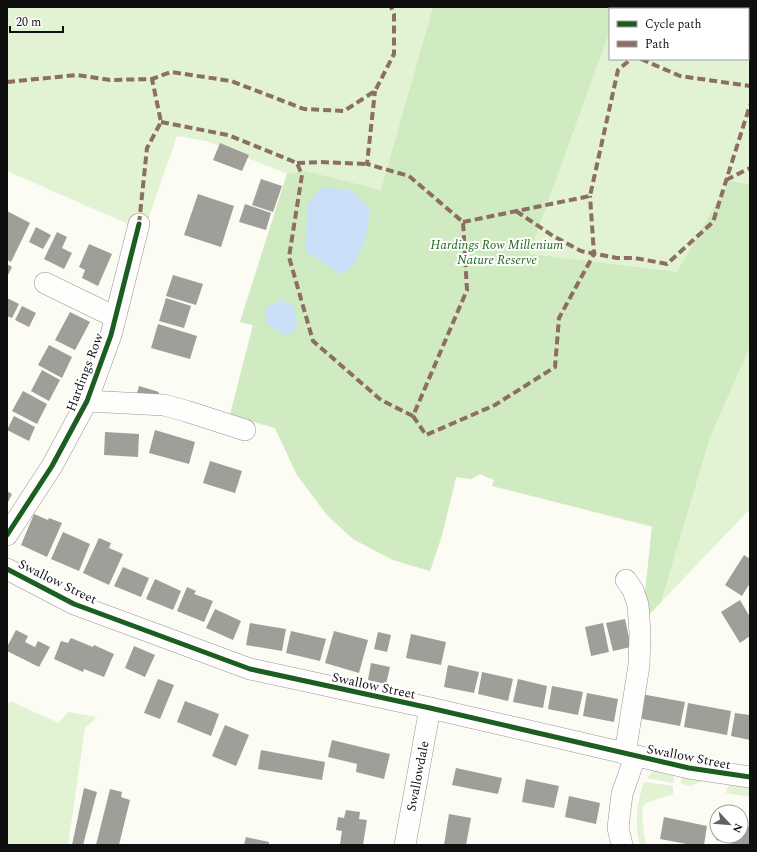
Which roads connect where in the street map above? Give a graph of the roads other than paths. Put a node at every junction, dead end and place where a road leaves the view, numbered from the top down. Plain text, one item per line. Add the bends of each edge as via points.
1 (138, 224) dead end
2 (45, 283) dead end
3 (115, 317) junction
4 (87, 401) junction
5 (245, 430) dead end
6 (7, 535) edge
7 (7, 569) edge
8 (626, 580) dead end
9 (430, 708) junction
10 (630, 755) junction
11 (750, 777) edge
12 (405, 845) edge
13 (622, 845) edge

1 - 3 street, Hardings Row
2 - 3 street
3 - 4 street, Hardings Row
4 - 5 street via 164,405
4 - 6 street, Hardings Row via 52,466
7 - 9 street, Swallow Street via 74,604 250,669
8 - 10 street via 638,605 640,633
9 - 10 street, Swallow Street
9 - 12 street, Swallowdale
10 - 11 street, Swallow Street via 689,768
10 - 13 street via 618,828

